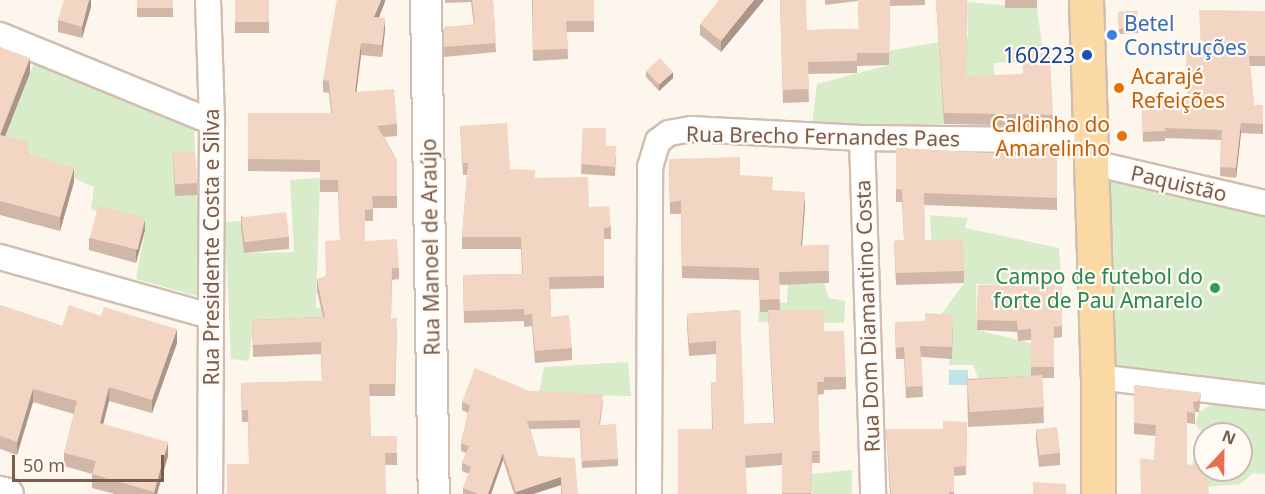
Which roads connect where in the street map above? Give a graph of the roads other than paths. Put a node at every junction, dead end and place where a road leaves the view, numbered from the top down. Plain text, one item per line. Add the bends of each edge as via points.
1 (208, 0) edge
2 (426, 0) edge
3 (1086, 0) edge
4 (0, 35) edge
5 (212, 122) junction
6 (862, 138) junction
7 (1092, 152) junction
8 (1265, 203) edge
9 (0, 257) edge
10 (210, 316) junction
11 (1098, 377) junction
12 (1265, 397) edge
13 (0, 492) edge
14 (8, 494) edge
15 (210, 494) edge
16 (434, 494) edge
17 (649, 494) edge
18 (873, 494) edge
19 (1098, 494) edge

1 - 5 street, Rua Presidente Costa e Silva
2 - 16 street, Rua Manoel de Araújo
3 - 7 main road
4 - 5 street
5 - 10 street, Rua Presidente Costa e Silva
6 - 7 street, Rua Brecho Fernandes Paes
6 - 17 street, Rua Brecho Fernandes Paes via 691,129 658,141 650,167
6 - 18 street, Rua Dom Diamantino Costa
7 - 8 street, Paquistão
7 - 11 main road
9 - 10 street
10 - 15 street, Rua Presidente Costa e Silva
11 - 12 street
11 - 19 main road
13 - 14 street

